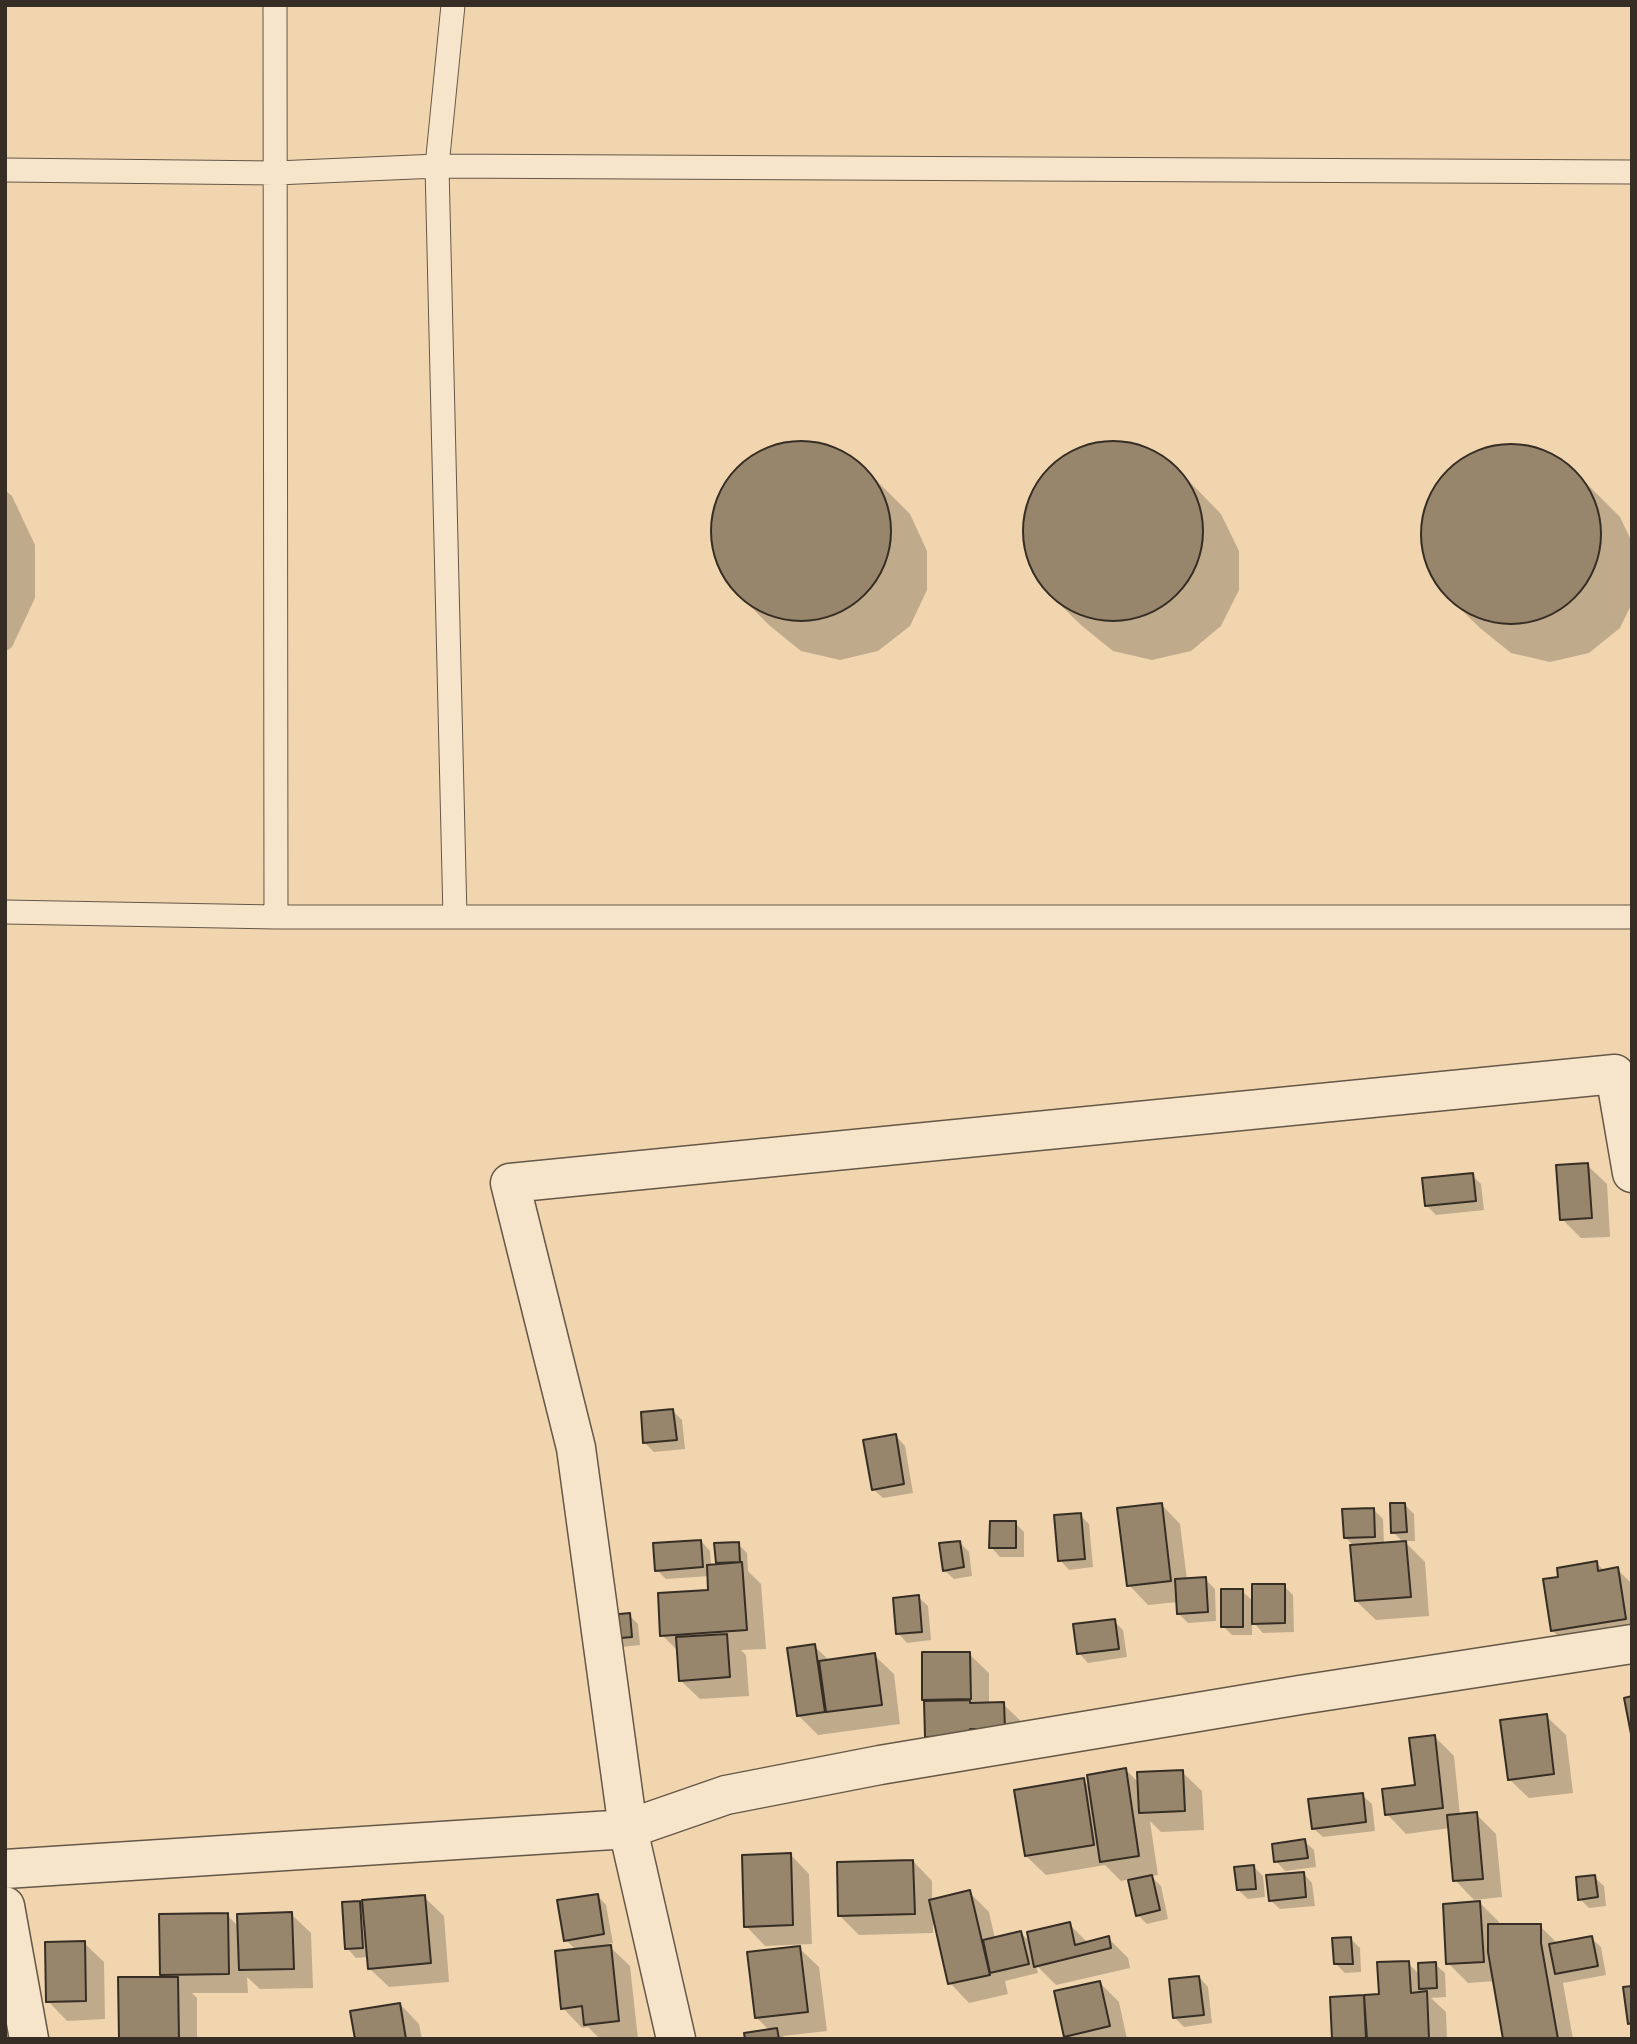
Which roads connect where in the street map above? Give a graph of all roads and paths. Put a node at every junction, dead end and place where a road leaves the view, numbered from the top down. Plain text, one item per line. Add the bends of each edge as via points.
1 (275, 5) edge
2 (453, 5) edge
3 (437, 166) junction
4 (5, 170) edge
5 (1632, 172) edge
6 (276, 173) junction
7 (5, 912) edge
8 (276, 917) junction
9 (455, 917) junction
10 (1632, 917) edge
11 (1632, 1173) edge
12 (1632, 1644) edge
13 (628, 1829) junction
14 (5, 1869) edge
15 (5, 1906) edge
16 (29, 2039) edge
17 (676, 2039) edge

1 - 6 lane
2 - 3 lane
3 - 5 lane
3 - 6 lane
3 - 9 lane
4 - 6 lane
6 - 8 lane
7 - 8 lane
8 - 9 lane
9 - 10 lane
11 - 13 street via 1615,1074 510,1183 576,1448
12 - 13 street via 880,1765 726,1795
13 - 14 street
13 - 17 street
15 - 16 street

